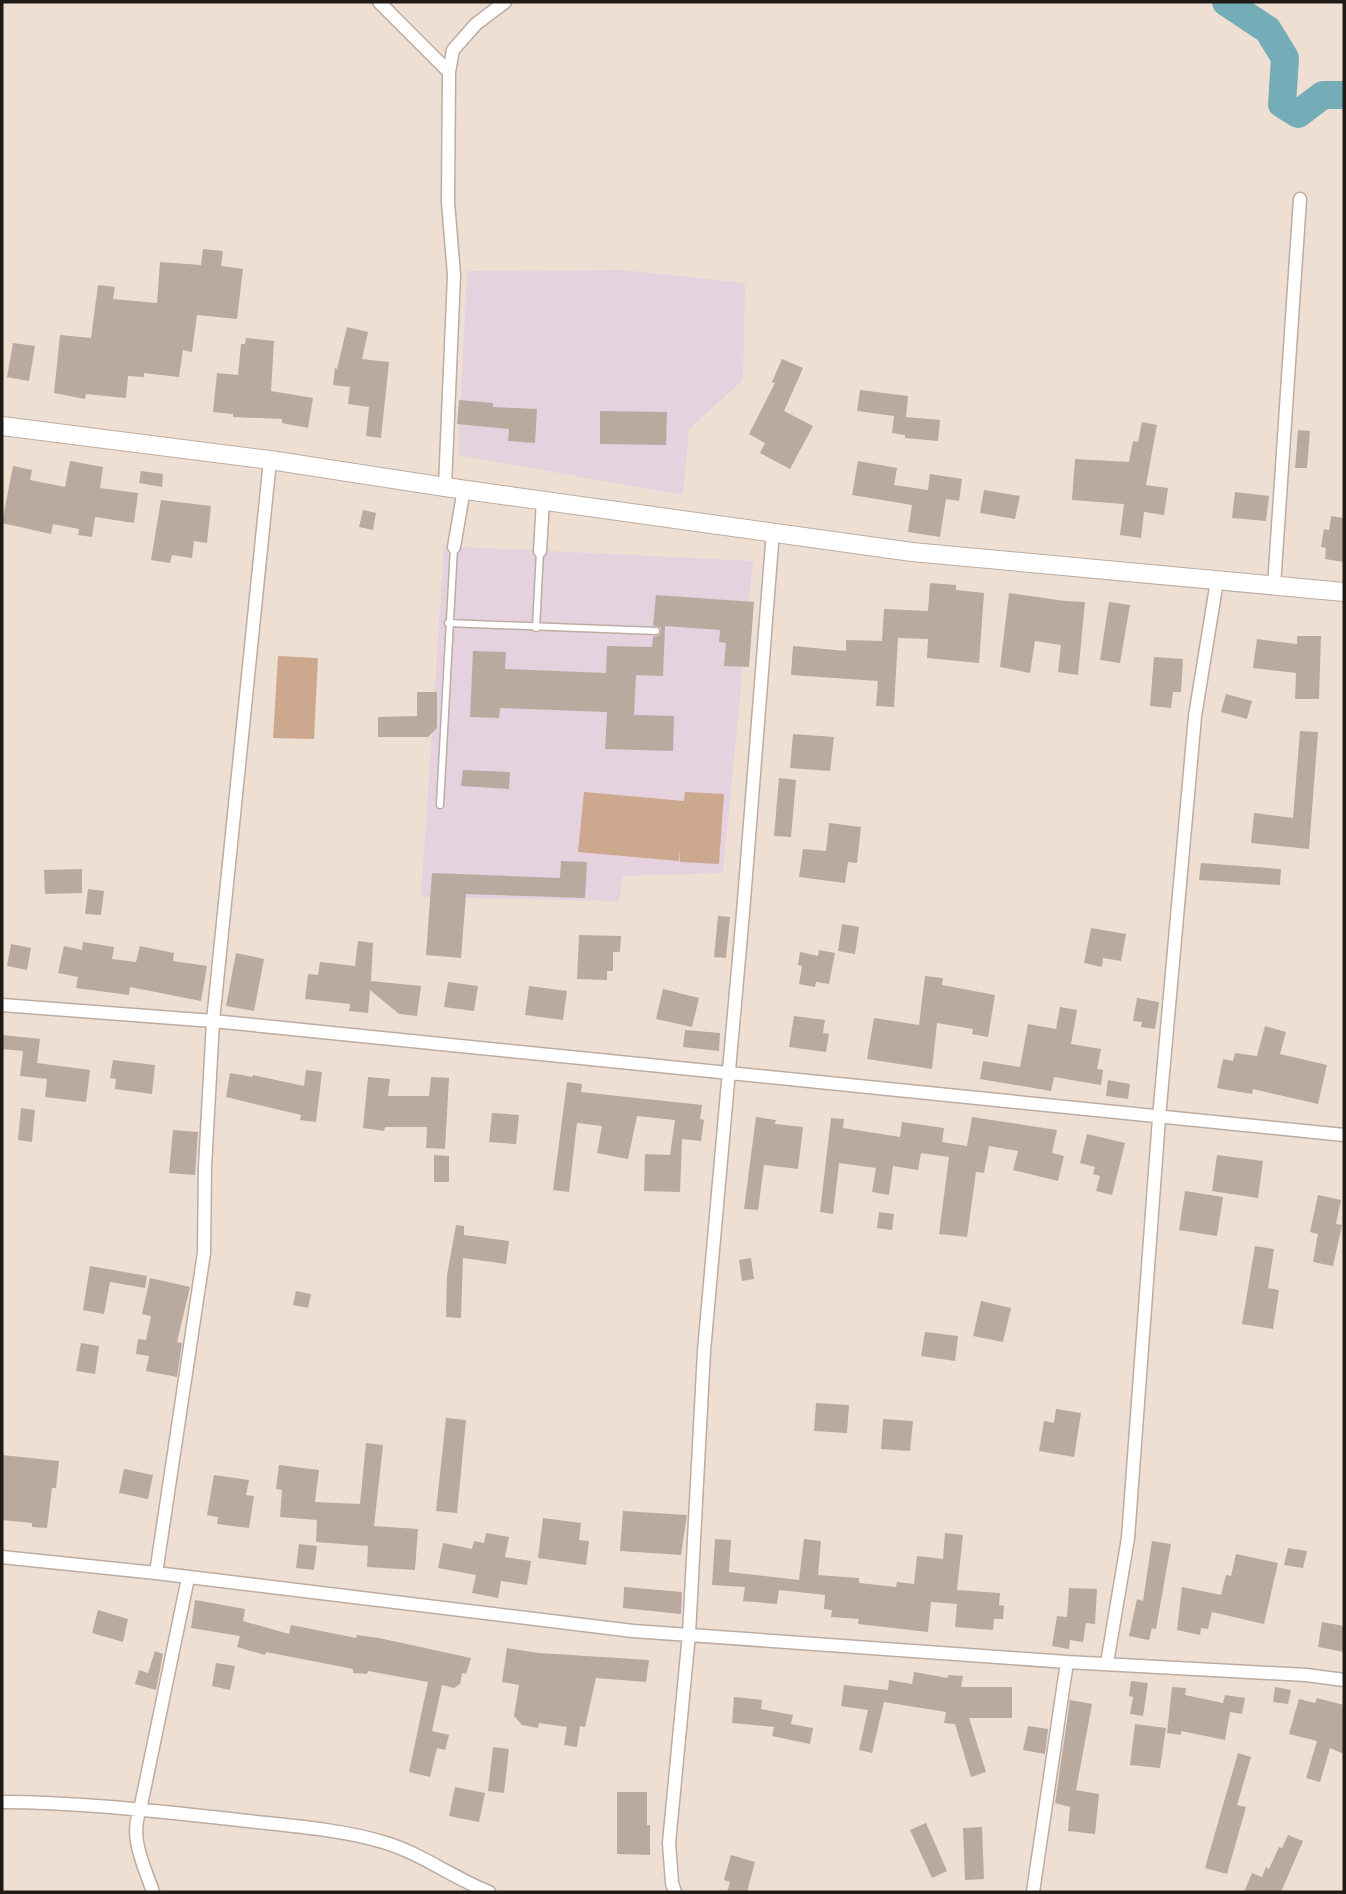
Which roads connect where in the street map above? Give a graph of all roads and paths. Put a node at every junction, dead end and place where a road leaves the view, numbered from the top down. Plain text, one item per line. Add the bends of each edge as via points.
1 (379, 2) edge
2 (505, 2) edge
3 (449, 72) junction
4 (1300, 199) dead end
5 (2, 426) edge
6 (270, 460) junction
7 (445, 487) junction
8 (464, 489) junction
9 (543, 500) junction
10 (773, 531) junction
11 (454, 547) joint
12 (540, 551) joint
13 (1217, 581) junction
14 (1274, 586) junction
15 (1344, 592) edge
16 (448, 623) junction
17 (536, 628) junction
18 (656, 631) dead end
19 (440, 805) dead end
20 (2, 1005) edge
21 (213, 1021) junction
22 (728, 1072) junction
23 (1159, 1118) junction
24 (1344, 1135) edge
25 (2, 1557) edge
26 (156, 1573) junction
27 (188, 1578) junction
28 (689, 1634) junction
29 (1067, 1662) junction
30 (1107, 1663) junction
31 (1344, 1680) edge
32 (2, 1802) edge
33 (140, 1810) junction
34 (153, 1892) edge
35 (489, 1892) edge
36 (675, 1892) edge
37 (1033, 1892) edge

1 - 3 street
2 - 3 street via 476,24 453,50
3 - 7 street via 448,202 454,275
4 - 14 street
5 - 6 street
6 - 7 street
6 - 21 street
7 - 8 street
8 - 9 street
8 - 11 street
9 - 10 street
9 - 12 street
10 - 13 street via 912,552
10 - 22 street
11 - 16 lane
12 - 17 lane
13 - 14 street
13 - 23 street via 1195,716
14 - 15 street
16 - 17 lane
16 - 19 lane
17 - 18 lane
20 - 21 street
21 - 22 street
21 - 26 street via 204,1253
22 - 23 street
22 - 28 street via 704,1351
23 - 24 street
23 - 30 street via 1128,1538
25 - 26 street
26 - 27 street
27 - 28 street
27 - 33 street
28 - 29 street
28 - 36 street via 669,1843
29 - 30 street
29 - 37 street
30 - 31 street
32 - 33 street
33 - 34 street via 135,1836
33 - 35 street via 306,1828 383,1842

